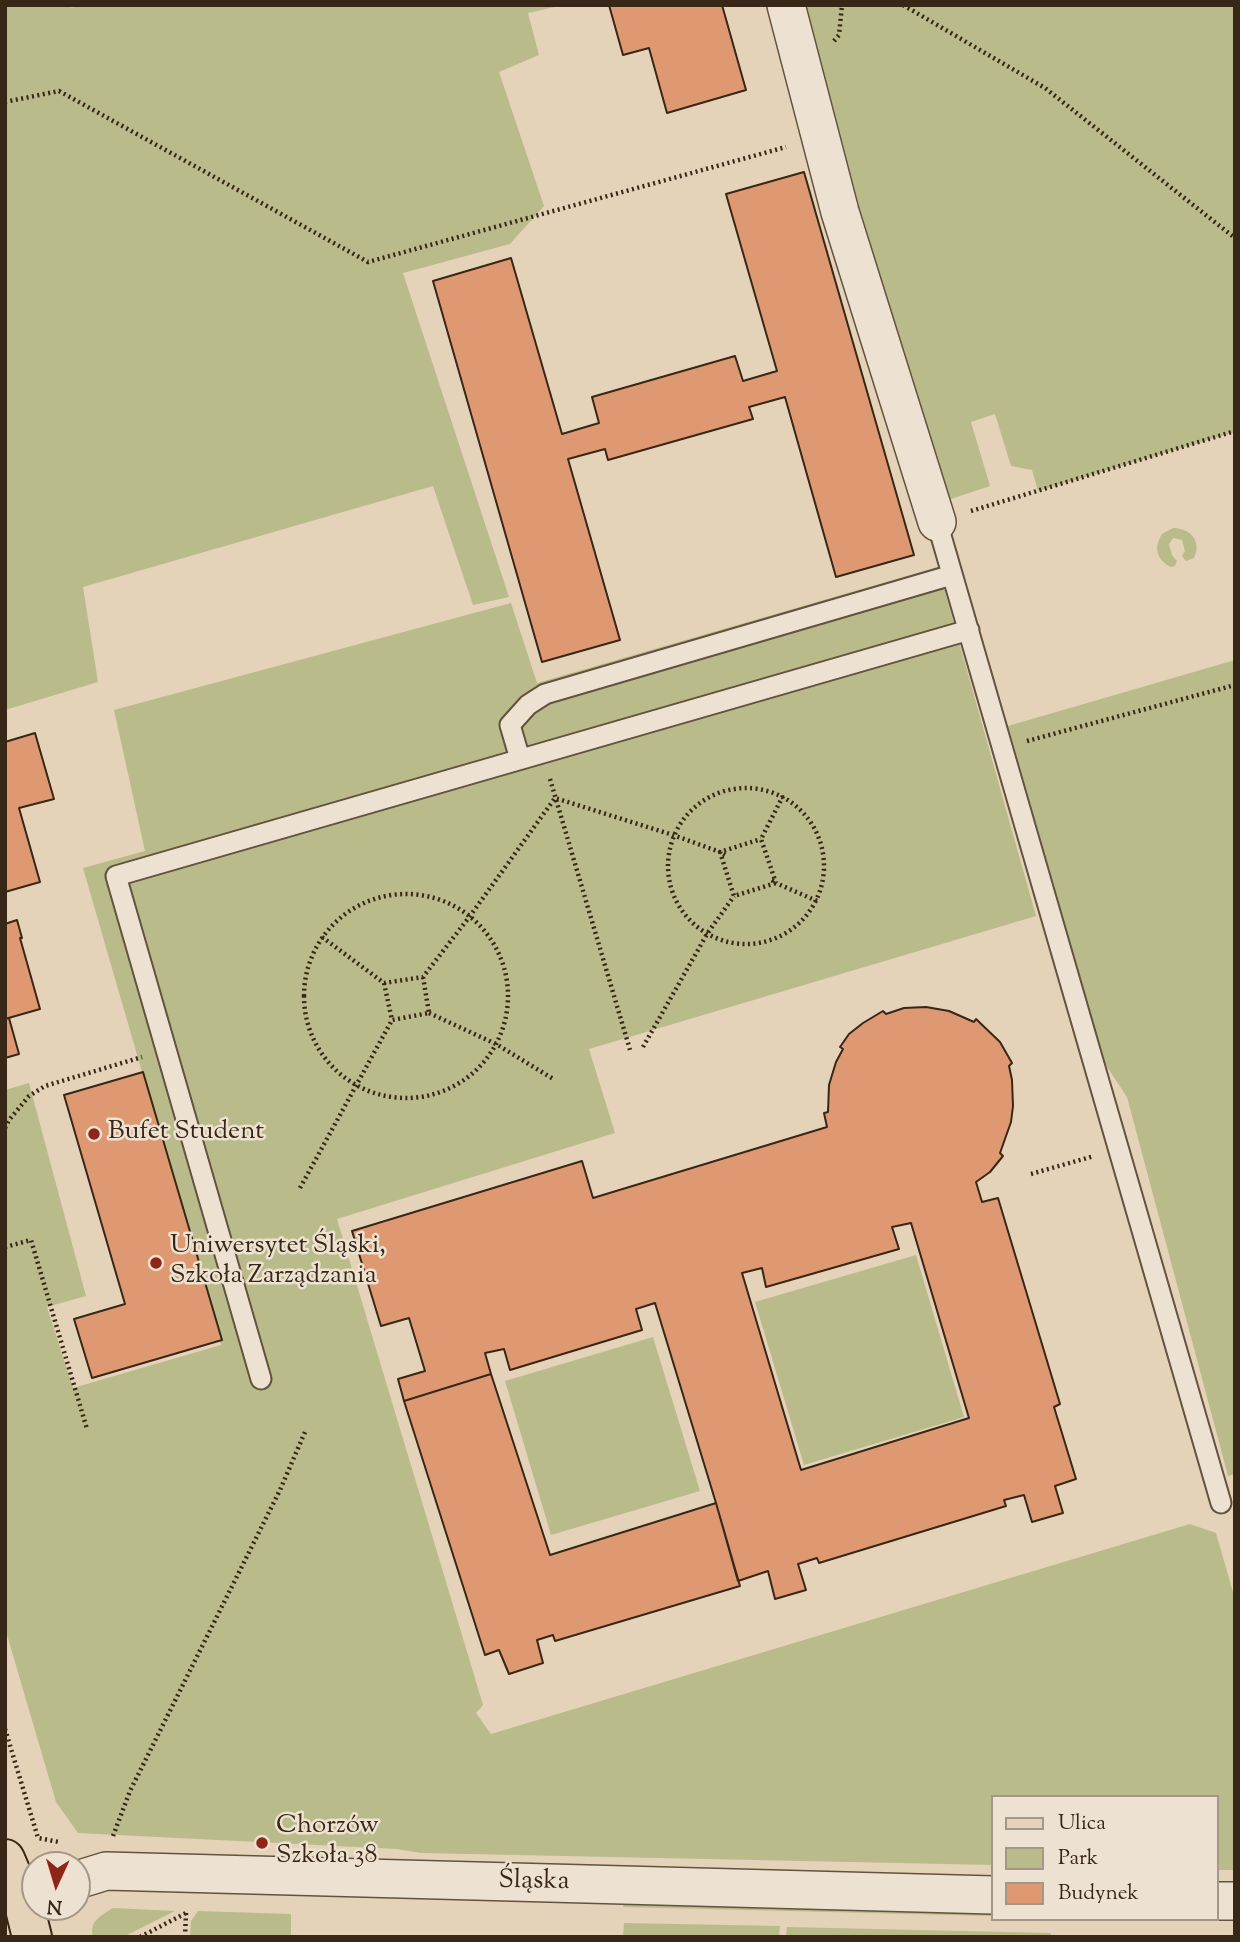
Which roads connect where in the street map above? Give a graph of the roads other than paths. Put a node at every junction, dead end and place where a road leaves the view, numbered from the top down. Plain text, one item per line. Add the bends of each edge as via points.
1 (786, 5) edge
2 (937, 522) joint
3 (952, 575) junction
4 (969, 630) junction
5 (520, 759) junction
6 (261, 1379) dead end
7 (1222, 1503) dead end
8 (5, 1859) edge
9 (91, 1876) edge
10 (992, 1895) edge
11 (21, 1902) edge

1 - 2 street via 839,212
2 - 3 lane
3 - 4 lane
3 - 5 lane via 545,694 510,726
4 - 5 lane
4 - 7 lane
5 - 6 lane via 116,876
8 - 11 main road
9 - 10 street, Śląska via 106,1871

